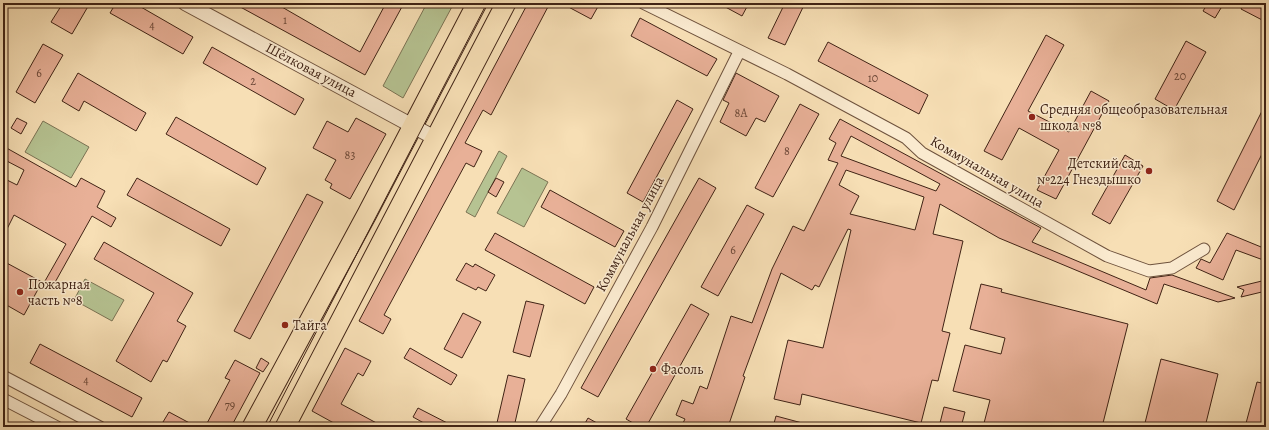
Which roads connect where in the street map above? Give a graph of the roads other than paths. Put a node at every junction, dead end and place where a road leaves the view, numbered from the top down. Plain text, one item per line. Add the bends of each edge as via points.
1 (185, 3) edge
2 (477, 3) edge
3 (506, 3) edge
4 (643, 3) edge
5 (739, 52) junction
6 (413, 126) junction
7 (436, 138) junction
8 (1204, 249) dead end
9 (3, 376) edge
10 (3, 399) edge
11 (57, 427) edge
12 (100, 427) edge
13 (252, 427) edge
14 (285, 427) edge
15 (540, 427) edge

1 - 6 street, Шёлковая улица
2 - 6 highway
3 - 7 highway
4 - 5 street, Коммунальная улица
5 - 8 street, Коммунальная улица via 787,74 906,138 928,157 1107,256 1149,271 1172,268
5 - 15 street, Коммунальная улица via 652,227
6 - 7 street, Шёлковая улица
6 - 13 highway
7 - 14 highway
9 - 12 street
10 - 11 street

